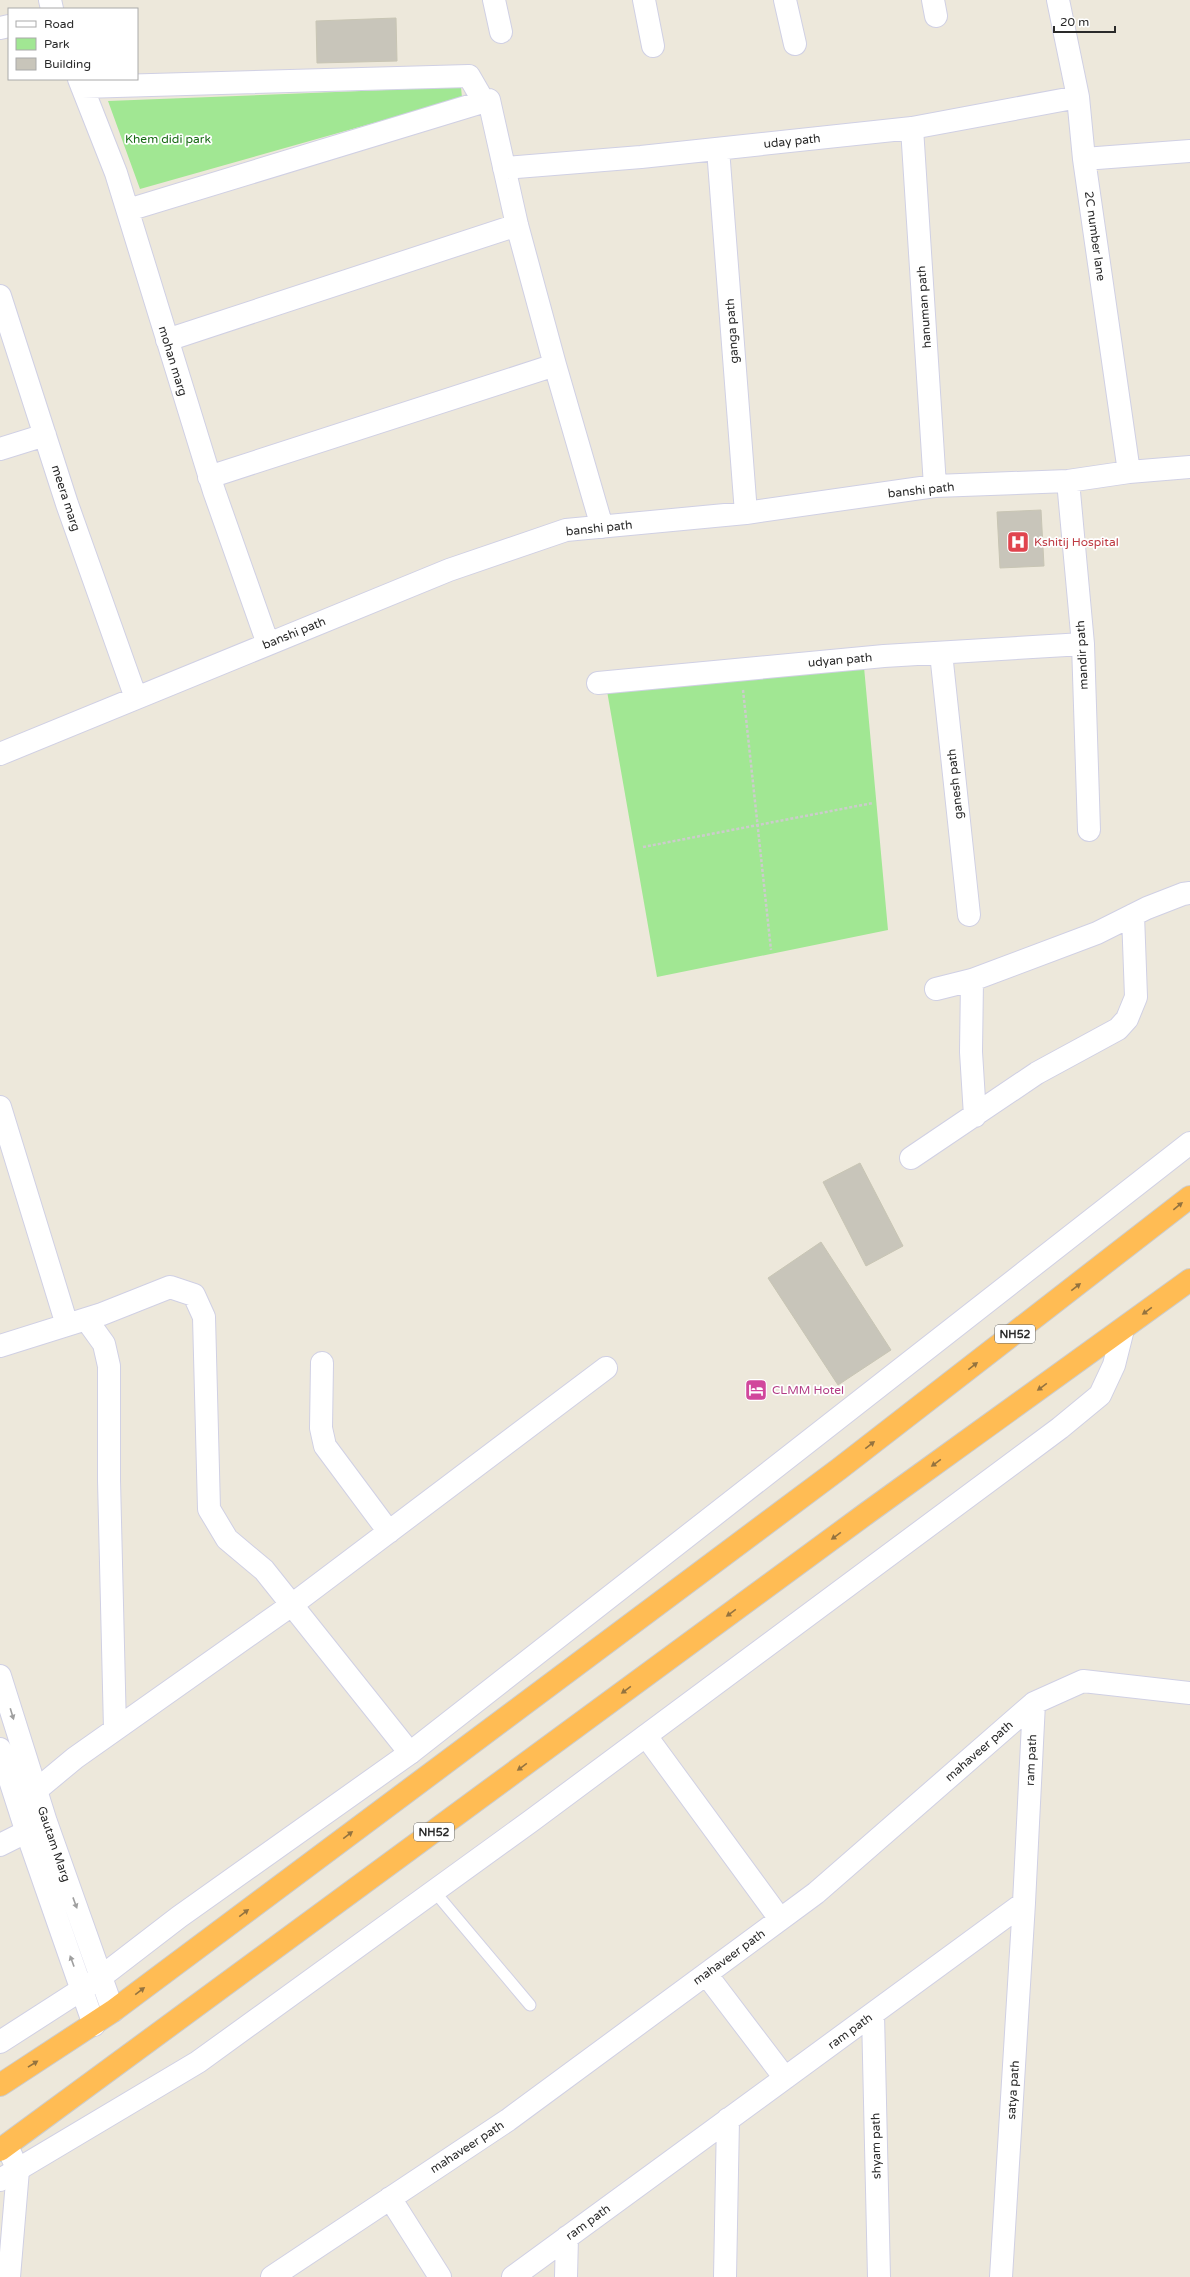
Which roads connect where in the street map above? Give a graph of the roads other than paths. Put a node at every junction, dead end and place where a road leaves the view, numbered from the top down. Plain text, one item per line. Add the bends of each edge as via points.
1 (494, 0) edge
2 (644, 0) edge
3 (785, 0) edge
4 (1058, 0) edge
5 (501, 32) dead end
6 (795, 44) dead end
7 (653, 46) dead end
8 (81, 83) edge
9 (1078, 97) junction
10 (484, 102) junction
11 (912, 128) junction
12 (718, 149) junction
13 (1190, 152) edge
14 (1084, 159) junction
15 (504, 168) junction
16 (128, 210) junction
17 (517, 225) junction
18 (0, 299) edge
19 (167, 340) junction
20 (555, 365) junction
21 (45, 436) junction
22 (0, 449) edge
23 (1190, 467) edge
24 (1129, 472) junction
25 (209, 477) junction
26 (1068, 481) junction
27 (935, 486) junction
28 (746, 513) junction
29 (602, 527) junction
30 (268, 644) junction
31 (1083, 644) junction
32 (942, 653) junction
33 (598, 683) dead end
34 (136, 698) junction
35 (0, 754) edge
36 (1089, 830) dead end
37 (1190, 893) edge
38 (969, 915) dead end
39 (1133, 915) junction
40 (972, 980) junction
41 (936, 989) dead end
42 (0, 1107) edge
43 (975, 1116) junction
44 (1190, 1143) edge
45 (912, 1158) dead end
46 (1190, 1197) edge
47 (1190, 1280) edge
48 (1165, 1299) junction
49 (1190, 1302) edge
50 (76, 1322) junction
51 (1123, 1329) junction
52 (0, 1346) edge
53 (322, 1363) dead end
54 (606, 1368) dead end
55 (389, 1532) junction
56 (293, 1604) junction
57 (0, 1676) edge
58 (1190, 1693) edge
59 (1034, 1703) junction
60 (115, 1729) junction
61 (646, 1736) junction
62 (0, 1749) edge
63 (410, 1753) junction
64 (36, 1792) junction
65 (18, 1805) junction
66 (46, 1822) junction
67 (26, 1833) junction
68 (0, 1845) edge
69 (434, 1891) junction
70 (1024, 1903) junction
71 (780, 1919) junction
72 (706, 1974) junction
73 (101, 1976) junction
74 (82, 1989) junction
75 (530, 2005) dead end
76 (113, 2011) junction
77 (873, 2014) junction
78 (94, 2025) junction
79 (0, 2042) edge
80 (785, 2078) junction
81 (0, 2085) edge
82 (728, 2119) junction
83 (4, 2148) edge
84 (9, 2175) edge
85 (390, 2198) junction
86 (567, 2237) junction
87 (9, 2277) edge
88 (272, 2277) edge
89 (440, 2277) edge
90 (513, 2277) edge
91 (566, 2277) edge
92 (726, 2277) edge
93 (879, 2277) edge
94 (1001, 2277) edge

1 - 5 street
2 - 7 street
3 - 6 street
4 - 9 street, 2C number lane
8 - 10 street via 469,76
8 - 16 street, mohan marg
9 - 11 street, uday path
9 - 14 street, 2C number lane
10 - 15 street via 489,100
10 - 16 street
11 - 12 street, uday path
11 - 27 street, hanuman path
12 - 15 street, uday path
12 - 28 street, ganga path
13 - 14 street
14 - 24 street, 2C number lane
15 - 17 street
16 - 19 street, mohan marg
17 - 19 street
17 - 20 street
18 - 21 street, meera marg
19 - 25 street, mohan marg
20 - 25 street
20 - 29 street
21 - 22 street
21 - 34 street, meera marg
23 - 24 street, banshi path
24 - 26 street, banshi path
25 - 30 street, mohan marg
26 - 27 street, banshi path
26 - 31 street, mandir path
27 - 28 street, banshi path
28 - 29 street, banshi path
29 - 30 street, banshi path via 566,530 449,570
30 - 34 street, banshi path
31 - 32 street, udyan path
31 - 36 street, mandir path
32 - 33 street, udyan path
32 - 38 street, ganesh path
34 - 35 street, banshi path
37 - 39 street
39 - 40 street via 1097,933
39 - 43 street via 1136,997 1127,1019 1118,1029 1037,1074
40 - 41 street
40 - 43 street via 971,1052
42 - 50 street
43 - 45 street
44 - 63 street
76 -> 46 highway, NH52 via 839,1469
47 - 48 highway, NH52
48 - 49 highway
48 -> 51 highway, NH52
50 - 52 street
50 - 56 street via 170,1287 194,1296 204,1317 209,1509 227,1539 264,1570
50 - 60 street via 104,1344 109,1366
51 - 61 street via 1114,1365 1100,1395 1060,1428
51 -> 83 highway, NH52 via 867,1513
53 - 55 street via 321,1428 325,1446
54 - 55 street
55 - 56 street
56 - 60 street
56 - 63 street
57 -> 64 street, Gautam Marg
58 - 59 street, mahaveer path via 1083,1681
59 - 70 street, ram path
59 - 71 street, mahaveer path via 816,1893
60 - 64 street via 75,1758
61 - 69 street
61 - 71 street
62 - 65 street
63 - 73 street via 179,1917
64 - 65 street
64 - 66 street, Gautam Marg
65 - 67 street
66 - 67 street
66 -> 73 street, Gautam Marg
67 - 68 street
74 -> 67 street
69 - 75 lane
69 - 84 street via 198,2062
70 - 77 street, ram path
70 - 94 street, satya path
71 - 72 street, mahaveer path
72 - 80 street
72 - 85 street, mahaveer path via 508,2120
73 - 74 street
73 - 76 street, Gautam Marg
74 - 78 street
74 - 79 street
76 - 78 highway, NH52
77 - 80 street, ram path
77 - 93 street, shyam path
81 -> 78 highway, NH52
80 - 82 street, ram path
82 - 86 street, ram path
82 - 92 street
83 - 84 street
84 - 87 street
85 - 88 street, mahaveer path
85 - 89 street
86 - 90 street, ram path
86 - 91 street

